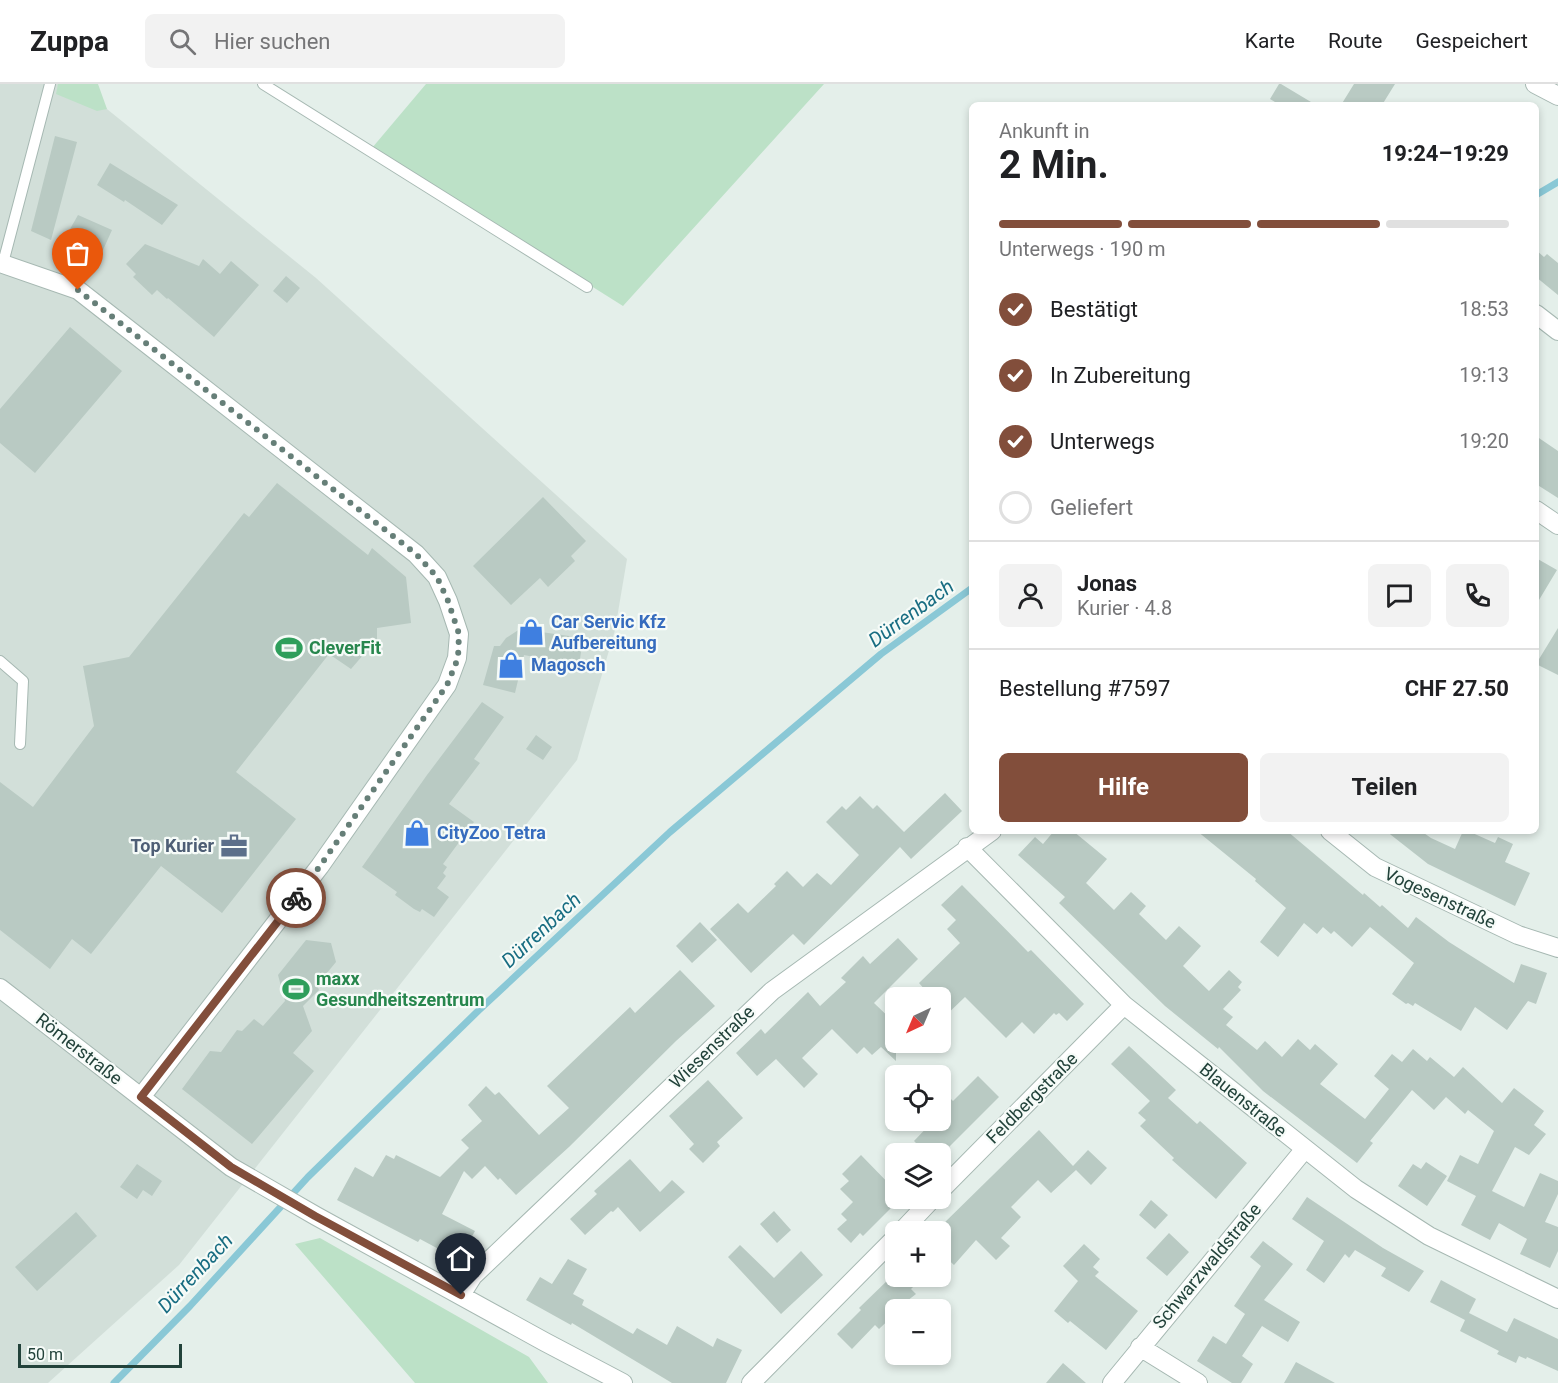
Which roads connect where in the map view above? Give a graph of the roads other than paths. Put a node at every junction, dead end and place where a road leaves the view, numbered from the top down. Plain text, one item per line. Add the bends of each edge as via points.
1 (50, 84) edge
2 (263, 84) edge
3 (1535, 84) edge
4 (1558, 96) edge
5 (2, 263) edge
6 (587, 287) dead end
7 (1539, 316) edge
8 (1558, 331) edge
9 (1539, 512) edge
10 (1558, 525) edge
11 (0, 661) edge
12 (20, 744) dead end
13 (987, 834) edge
14 (1334, 834) edge
15 (967, 847) junction
16 (1558, 948) edge
17 (0, 988) edge
18 (1124, 1005) junction
19 (141, 1097) junction
20 (1304, 1150) junction
21 (951, 1180) edge
22 (923, 1209) edge
23 (911, 1221) edge
24 (885, 1248) edge
25 (461, 1295) junction
26 (1558, 1299) edge
27 (1140, 1347) junction
28 (623, 1383) edge
29 (751, 1383) edge
30 (1112, 1383) edge
31 (1198, 1383) edge

1 - 5 lane
2 - 6 lane
3 - 4 street
5 - 19 street via 78,290 416,554 437,577 459,634 458,658 447,685 320,866
7 - 8 street
9 - 10 street
11 - 12 lane via 22,681
13 - 15 street, Wiesenstraße
14 - 16 street, Vogesenstraße via 1375,867 1518,935
15 - 18 street, Blauenstraße
15 - 25 street, Wiesenstraße via 771,991 473,1276
17 - 19 street, Römerstraße
18 - 20 street, Blauenstraße
18 - 21 street, Feldbergstraße
19 - 25 street, Römerstraße via 231,1167
20 - 26 street, Blauenstraße via 1430,1236
20 - 27 street, Schwarzwaldstraße
22 - 23 street
24 - 29 street
25 - 28 street, Römerstraße
27 - 30 street, Schwarzwaldstraße
27 - 31 street

